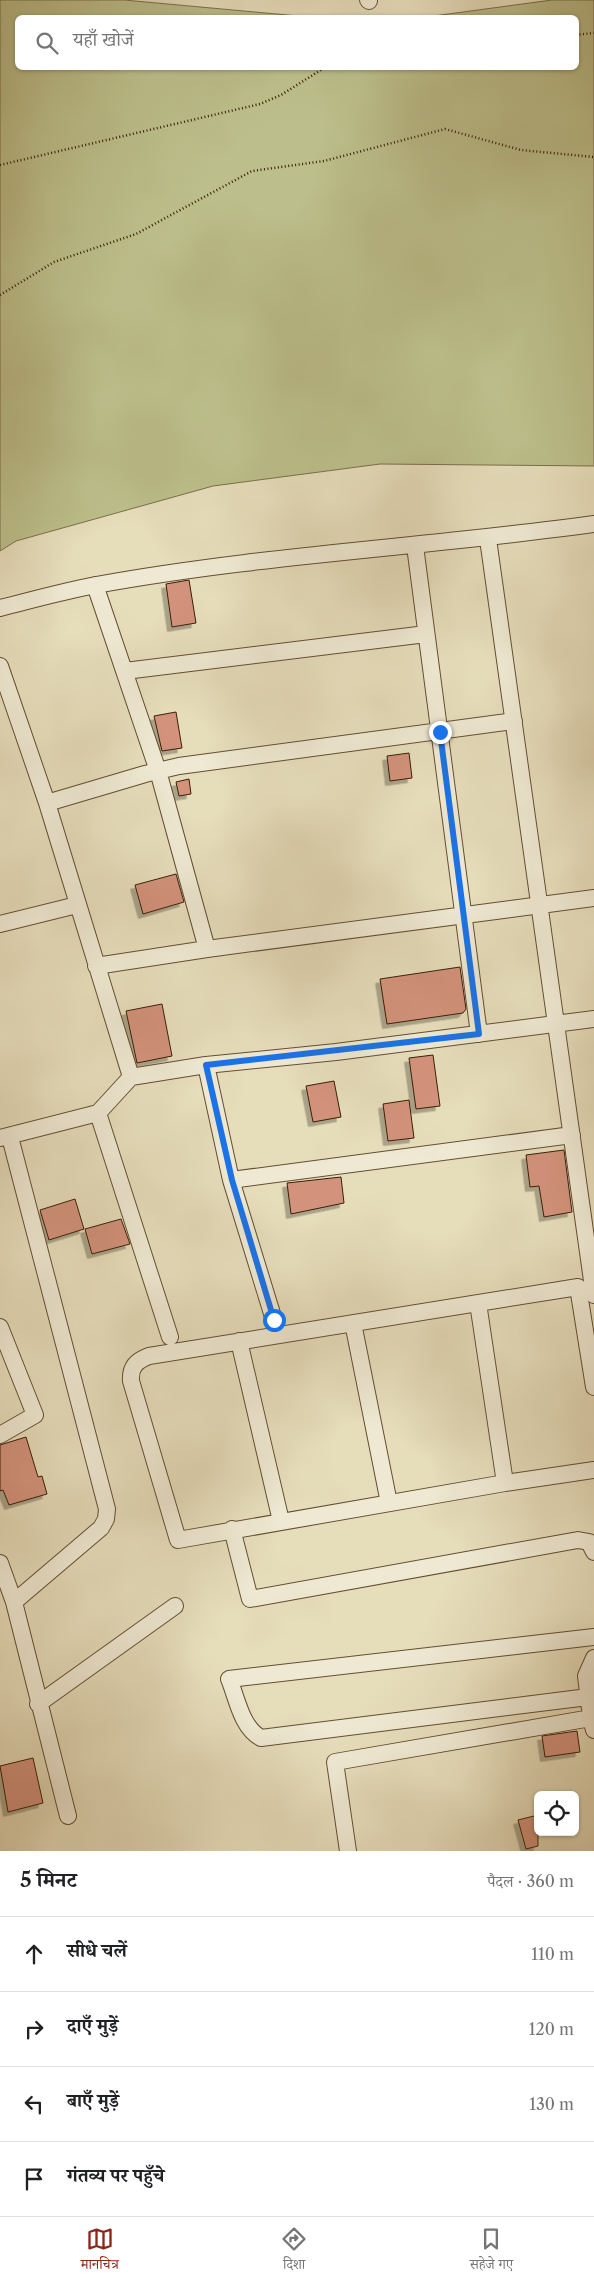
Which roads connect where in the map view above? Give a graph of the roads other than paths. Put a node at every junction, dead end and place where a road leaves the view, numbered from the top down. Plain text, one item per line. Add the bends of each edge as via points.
1 (594, 524) edge
2 (488, 539) junction
3 (415, 546) junction
4 (95, 585) junction
5 (0, 608) edge
6 (426, 634) junction
7 (0, 666) edge
8 (125, 670) junction
9 (3, 684) edge
10 (514, 722) junction
11 (440, 732) junction
12 (158, 771) junction
13 (47, 803) junction
14 (594, 898) edge
15 (76, 905) junction
16 (540, 906) junction
17 (462, 915) junction
18 (0, 924) edge
19 (208, 949) junction
20 (96, 966) junction
21 (594, 1020) edge
22 (556, 1025) junction
23 (479, 1034) junction
24 (206, 1065) junction
25 (131, 1077) junction
26 (98, 1113) junction
27 (572, 1135) junction
28 (5, 1138) edge
29 (232, 1180) junction
30 (594, 1295) edge
31 (478, 1303) junction
32 (274, 1320) dead end
33 (353, 1323) junction
34 (0, 1327) edge
35 (170, 1338) dead end
36 (239, 1341) junction
37 (594, 1387) edge
38 (0, 1434) edge
39 (594, 1470) edge
40 (505, 1483) junction
41 (389, 1502) junction
42 (281, 1521) junction
43 (232, 1529) junction
44 (594, 1552) edge
45 (0, 1563) edge
46 (14, 1602) junction
47 (174, 1606) dead end
48 (594, 1637) edge
49 (594, 1658) edge
50 (588, 1698) junction
51 (38, 1704) junction
52 (593, 1724) edge
53 (68, 1816) dead end
54 (348, 1851) edge

1 - 2 street
2 - 3 street
2 - 10 street
3 - 4 street via 256,562
3 - 6 street
4 - 5 street
4 - 8 street
6 - 8 street
6 - 11 street
7 - 9 street
8 - 12 street
9 - 13 street
10 - 11 street
10 - 16 street
11 - 12 street
11 - 17 street
12 - 13 street
12 - 19 street
13 - 15 street
14 - 16 street
15 - 18 street
15 - 20 street
16 - 17 street
16 - 22 street
17 - 19 street
17 - 23 street
19 - 20 street
20 - 25 street
21 - 22 street
22 - 23 street
22 - 27 street
23 - 24 street
24 - 25 street
24 - 29 street
25 - 26 street
26 - 28 street
26 - 35 street
27 - 29 street
27 - 30 street
28 - 46 street via 107,1509 101,1528
29 - 32 street
31 - 33 street
31 - 37 street via 578,1287
31 - 40 street
33 - 36 street
33 - 41 street
34 - 38 street via 35,1415
36 - 42 street
36 - 43 street via 149,1356 134,1364 131,1372 178,1540
39 - 40 street
40 - 41 street
41 - 42 street
42 - 43 street
43 - 44 street via 250,1599 578,1540 589,1542
45 - 46 street
46 - 51 street
47 - 51 street
48 - 50 street via 229,1678 246,1724 261,1738
49 - 50 street via 586,1676
50 - 52 street
51 - 53 street
52 - 54 street via 334,1762

